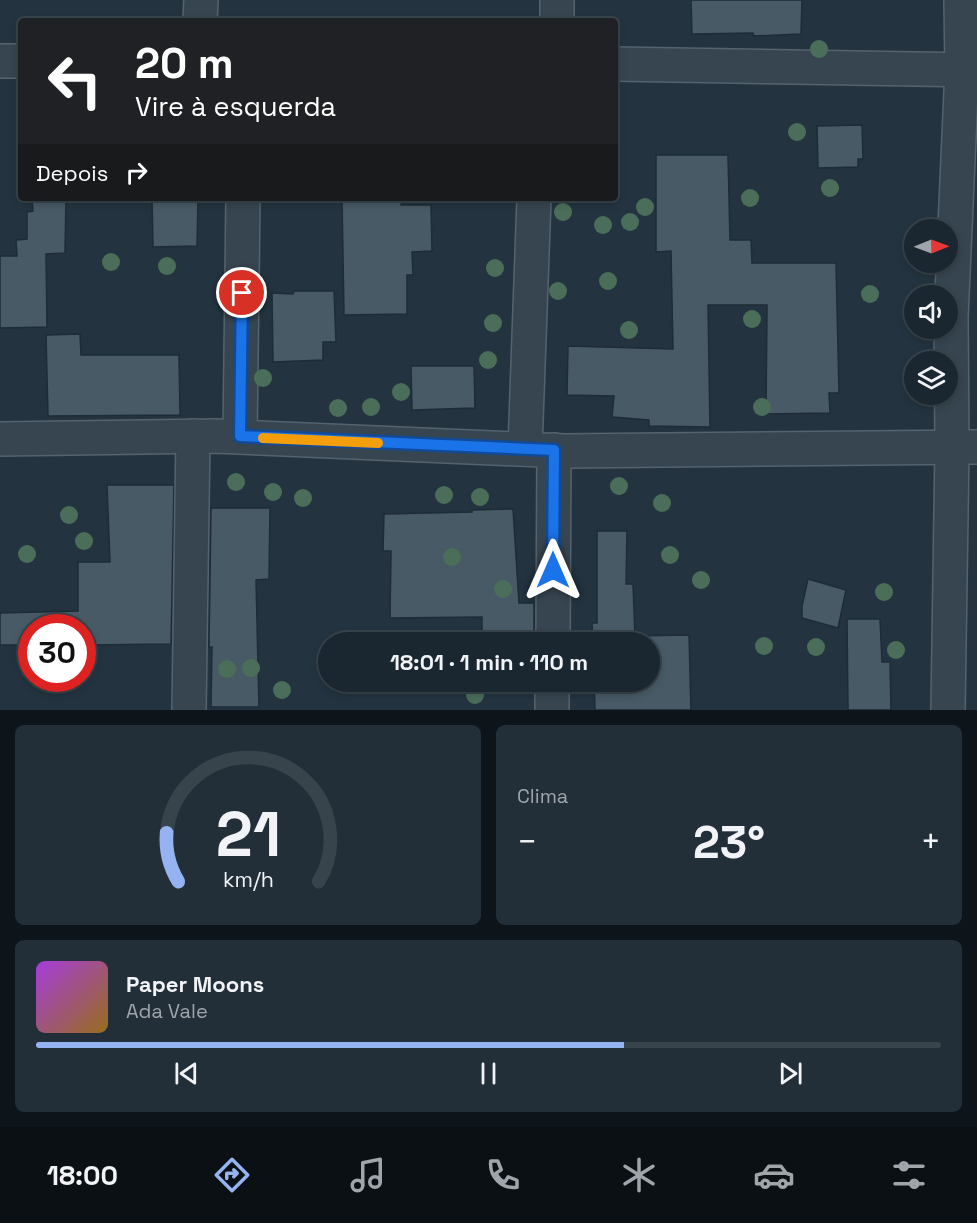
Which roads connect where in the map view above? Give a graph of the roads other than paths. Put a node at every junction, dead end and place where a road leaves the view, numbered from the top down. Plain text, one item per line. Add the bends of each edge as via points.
1 (201, 0) edge
2 (557, 0) edge
3 (961, 0) edge
4 (200, 18) edge
5 (557, 18) edge
6 (0, 61) edge
7 (18, 61) edge
8 (618, 64) edge
9 (969, 70) edge
10 (243, 201) edge
11 (534, 201) edge
12 (193, 436) junction
13 (240, 436) junction
14 (0, 439) edge
15 (964, 447) edge
16 (539, 450) junction
17 (552, 632) edge
18 (552, 692) edge
19 (189, 710) edge
20 (552, 710) edge
21 (948, 710) edge

1 - 4 street
2 - 5 street
3 - 9 street
6 - 7 street
8 - 9 street
9 - 15 street via 951,317
10 - 13 street
11 - 16 street
12 - 13 street
12 - 14 street
12 - 19 street
13 - 16 street
15 - 16 street
15 - 21 street
16 - 17 street
18 - 20 street

